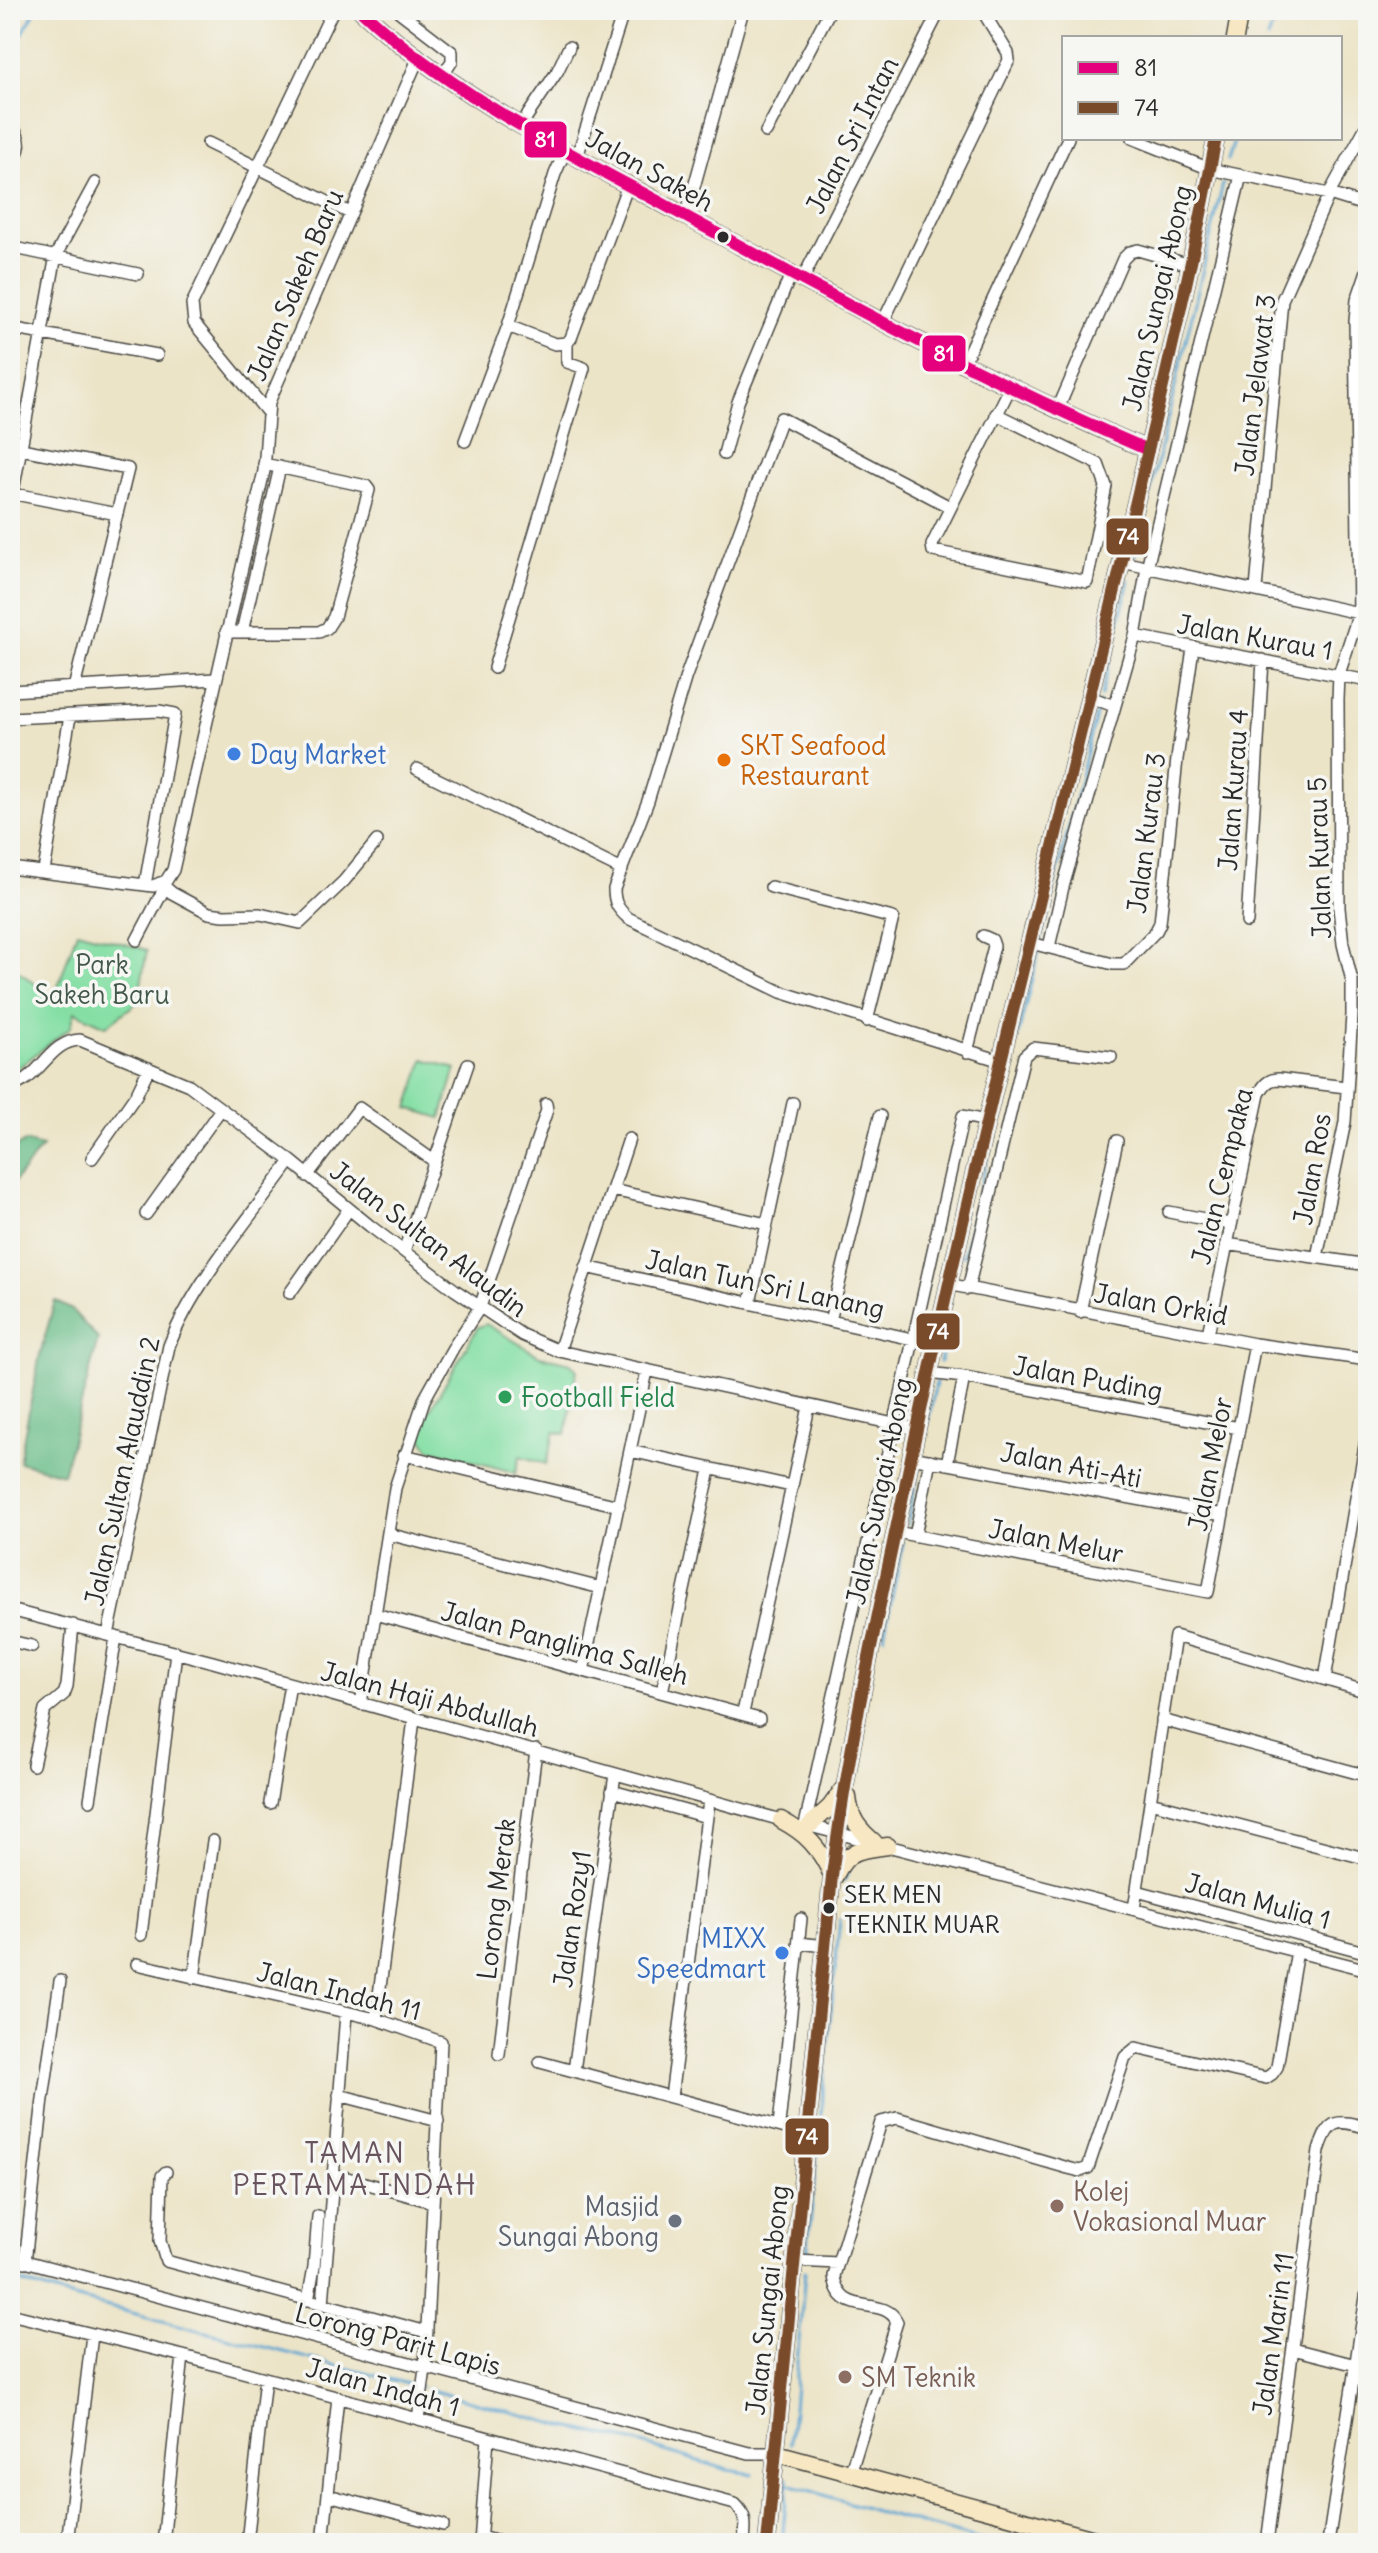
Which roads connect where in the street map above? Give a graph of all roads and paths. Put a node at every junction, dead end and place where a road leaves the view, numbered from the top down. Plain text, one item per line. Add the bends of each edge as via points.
1 (333, 10) edge
2 (361, 10) edge
3 (624, 10) edge
4 (743, 10) edge
5 (830, 10) edge
6 (940, 10) edge
7 (1240, 10) edge
8 (402, 12) edge
9 (985, 15) edge
10 (1235, 36) edge
11 (390, 37) junction
12 (569, 47) dead end
13 (418, 59) junction
14 (443, 75) junction
15 (10, 123) edge
16 (1368, 123) edge
17 (521, 125) junction
18 (766, 132) dead end
19 (1067, 140) edge
20 (1137, 140) edge
21 (1216, 140) edge
22 (208, 143) dead end
23 (571, 154) junction
24 (10, 167) edge
25 (258, 167) junction
26 (1210, 169) junction
27 (1238, 174) junction
28 (95, 183) dead end
29 (628, 185) junction
30 (1329, 194) junction
31 (1368, 206) edge
32 (350, 213) junction
33 (686, 216) junction
34 (10, 247) edge
35 (56, 255) junction
36 (1190, 265) junction
37 (1368, 268) edge
38 (138, 274) dead end
39 (796, 277) junction
40 (882, 324) junction
41 (508, 326) junction
42 (10, 328) edge
43 (41, 334) junction
44 (567, 343) junction
45 (157, 355) dead end
46 (963, 364) junction
47 (1362, 374) edge
48 (1010, 388) junction
49 (1057, 411) junction
50 (268, 413) junction
51 (996, 414) junction
52 (465, 441) dead end
53 (21, 449) junction
54 (1148, 450) junction
55 (724, 454) dead end
56 (264, 464) junction
57 (280, 467) junction
58 (1363, 477) edge
59 (11, 493) edge
60 (950, 507) junction
61 (10, 508) edge
62 (117, 514) junction
63 (1364, 557) edge
64 (1122, 562) junction
65 (1147, 568) junction
66 (1256, 589) junction
67 (1364, 614) edge
68 (226, 632) junction
69 (242, 632) junction
70 (1135, 636) junction
71 (1193, 648) junction
72 (1263, 660) junction
73 (494, 668) dead end
74 (1339, 674) junction
75 (215, 679) junction
76 (1368, 681) edge
77 (74, 688) junction
78 (10, 691) edge
79 (1102, 702) junction
80 (70, 716) junction
81 (10, 718) edge
82 (1087, 760) junction
83 (417, 769) dead end
84 (377, 841) dead end
85 (10, 868) edge
86 (622, 870) junction
87 (44, 871) junction
88 (156, 885) junction
89 (1055, 885) junction
90 (771, 887) dead end
91 (1247, 922) dead end
92 (983, 936) dead end
93 (137, 940) dead end
94 (1031, 943) junction
95 (1049, 947) junction
96 (867, 1021) junction
97 (967, 1052) junction
98 (1111, 1057) dead end
99 (1001, 1061) junction
100 (468, 1064) dead end
101 (149, 1068) junction
102 (10, 1086) edge
103 (1346, 1087) junction
104 (793, 1103) dead end
105 (546, 1104) dead end
106 (221, 1109) junction
107 (880, 1116) dead end
108 (986, 1121) junction
109 (629, 1139) dead end
110 (1117, 1141) dead end
111 (92, 1158) dead end
112 (291, 1161) junction
113 (434, 1161) junction
114 (307, 1176) junction
115 (612, 1190) junction
116 (349, 1209) junction
117 (1169, 1212) dead end
118 (146, 1214) dead end
119 (767, 1224) junction
120 (1230, 1224) junction
121 (1226, 1244) junction
122 (404, 1251) junction
123 (1317, 1257) junction
124 (1368, 1265) edge
125 (586, 1267) junction
126 (947, 1284) junction
127 (968, 1289) junction
128 (290, 1293) dead end
129 (750, 1303) junction
130 (480, 1307) junction
131 (1080, 1312) junction
132 (830, 1321) junction
133 (1208, 1334) junction
134 (913, 1339) junction
135 (935, 1344) junction
136 (1255, 1344) junction
137 (559, 1351) junction
138 (1368, 1360) edge
139 (647, 1371) junction
140 (928, 1373) junction
141 (964, 1377) junction
142 (809, 1407) junction
143 (894, 1425) junction
144 (1239, 1428) junction
145 (1368, 1428) edge
146 (917, 1429) junction
147 (630, 1451) junction
148 (404, 1455) junction
149 (911, 1457) junction
150 (930, 1460) junction
151 (947, 1464) junction
152 (710, 1470) junction
153 (791, 1486) junction
154 (619, 1506) junction
155 (1223, 1515) junction
156 (896, 1532) junction
157 (388, 1534) junction
158 (915, 1536) junction
159 (601, 1588) junction
160 (1208, 1592) joint
161 (10, 1610) edge
162 (375, 1614) junction
163 (73, 1625) junction
164 (112, 1636) junction
165 (10, 1641) edge
166 (32, 1646) dead end
167 (176, 1652) junction
168 (583, 1671) junction
169 (1325, 1679) junction
170 (290, 1684) junction
171 (662, 1692) junction
172 (1368, 1692) edge
173 (361, 1704) junction
174 (743, 1713) junction
175 (414, 1719) junction
176 (759, 1719) dead end
177 (1162, 1720) junction
178 (536, 1750) junction
179 (33, 1765) dead end
180 (615, 1774) junction
181 (1368, 1776) edge
182 (847, 1782) junction
183 (612, 1791) junction
184 (90, 1800) dead end
185 (709, 1801) junction
186 (1150, 1802) junction
187 (270, 1803) dead end
188 (707, 1817) junction
189 (781, 1820) junction
190 (807, 1825) junction
191 (837, 1834) junction
192 (213, 1841) dead end
193 (881, 1844) junction
194 (1368, 1859) edge
195 (832, 1879) junction
196 (1137, 1891) junction
197 (1134, 1909) junction
198 (801, 1919) dead end
199 (141, 1935) dead end
200 (799, 1943) junction
201 (826, 1946) junction
202 (1297, 1951) junction
203 (1368, 1953) edge
204 (137, 1964) dead end
205 (1368, 1970) edge
206 (194, 1978) junction
207 (60, 1981) dead end
208 (346, 2014) junction
209 (376, 2019) junction
210 (499, 2054) dead end
211 (540, 2062) dead end
212 (574, 2071) junction
213 (339, 2095) junction
214 (671, 2097) junction
215 (438, 2121) junction
216 (779, 2125) junction
217 (1368, 2128) edge
218 (808, 2134) junction
219 (166, 2172) dead end
220 (333, 2174) junction
221 (432, 2202) junction
222 (318, 2216) dead end
223 (10, 2257) edge
224 (795, 2261) junction
225 (25, 2262) junction
226 (838, 2263) junction
227 (1368, 2284) edge
228 (308, 2300) junction
229 (323, 2304) junction
230 (10, 2314) edge
231 (427, 2332) junction
232 (92, 2335) junction
233 (1293, 2349) junction
234 (183, 2356) junction
235 (1354, 2365) junction
236 (1368, 2368) edge
237 (424, 2374) junction
238 (265, 2378) junction
239 (338, 2397) junction
240 (418, 2419) junction
241 (488, 2438) junction
242 (776, 2453) junction
243 (850, 2474) junction
244 (328, 2495) junction
245 (443, 2525) dead end
246 (480, 2540) edge
247 (67, 2543) edge
248 (163, 2543) edge
249 (247, 2543) edge
250 (323, 2543) edge
251 (504, 2543) edge
252 (744, 2543) edge
253 (767, 2543) edge
254 (1109, 2543) edge
255 (1267, 2543) edge
256 (1328, 2543) edge

1 - 25 street
2 - 11 street, Jalan Sakeh
3 - 23 street
4 - 33 street
5 - 18 street
6 - 39 street, Jalan Sri Intan
7 - 10 street
8 - 11 street
8 - 14 street via 452,52
9 - 40 street via 1009,60
11 - 13 street, Jalan Sakeh
12 - 17 street
13 - 14 street, Jalan Sakeh
13 - 32 street, Jalan Sakeh Baru
14 - 17 street, Jalan Sakeh
15 - 24 street via 20,143
16 - 30 street, Jalan Jelawat 3
17 - 23 street, Jalan Sakeh
19 - 46 street
20 - 26 street
21 - 26 street, Jalan Sungai Abong
22 - 25 street
23 - 29 street, Jalan Sakeh
23 - 41 street via 555,174
25 - 32 street
25 - 50 street via 192,313 194,323
26 - 27 street
26 - 36 street, Jalan Sungai Abong
27 - 30 street
27 - 65 street
28 - 35 street
29 - 33 street, Jalan Sakeh
29 - 44 street
30 - 31 street
30 - 66 street, Jalan Jelawat 3 via 1282,300
32 - 50 street, Jalan Sakeh Baru via 275,383
33 - 39 street, Jalan Sakeh
34 - 35 street
35 - 38 street
35 - 43 street
36 - 49 street via 1138,250 1123,259
36 - 54 street, Jalan Sungai Abong
37 - 47 street, Jalan Kurau 5 via 1355,321
39 - 40 street, Jalan Sakeh
39 - 55 street, Jalan Sri Intan via 738,402
40 - 46 street, Jalan Sakeh
41 - 44 street via 555,344
41 - 52 street
42 - 43 street
43 - 45 street
43 - 53 street
44 - 73 street via 567,362 584,368
46 - 48 street, Jalan Sakeh
47 - 58 street, Jalan Kurau 5
48 - 49 street, Jalan Sakeh
48 - 51 street
49 - 54 street, Jalan Sakeh
50 - 56 street, Jalan Sakeh Baru
51 - 60 street
51 - 60 street via 1098,464 1106,486 1087,582 933,551
53 - 59 street
53 - 62 street via 126,467
54 - 64 street, Jalan Sungai Abong
56 - 57 street
56 - 68 street, Jalan Sakeh Baru
57 - 69 street
57 - 69 street via 369,490 327,628
58 - 63 street, Jalan Kurau 5
59 - 61 street
59 - 62 street
60 - 86 street via 781,418 686,676
62 - 77 street
63 - 67 street, Jalan Kurau 5
64 - 65 street
64 - 79 street, Jalan Sungai Abong
65 - 66 street
65 - 70 street
66 - 67 street
67 - 74 street, Jalan Kurau 5
68 - 69 street
68 - 75 street, Jalan Sakeh Baru
70 - 71 street, Jalan Kurau 1
70 - 79 street
71 - 72 street, Jalan Kurau 1
71 - 95 street, Jalan Kurau 3 via 1160,923 1124,964
72 - 74 street, Jalan Kurau 1
72 - 91 street, Jalan Kurau 4
74 - 76 street, Jalan Kurau 1
74 - 103 street, Jalan Kurau 5 via 1339,908 1352,981
75 - 77 street
75 - 88 street, Jalan Sakeh Baru via 173,870
77 - 78 street
79 - 82 street, Jalan Sungai Abong
79 - 82 street
80 - 81 street
80 - 87 street
80 - 88 street via 175,714
82 - 89 street, Jalan Sungai Abong
83 - 86 street
84 - 88 street via 300,923 260,914 209,913
85 - 87 street
86 - 96 street via 614,898 628,918 759,983
87 - 88 street
88 - 93 street, Jalan Sakeh Baru
89 - 94 street, Jalan Sungai Abong
89 - 95 street
90 - 96 street via 893,918
92 - 97 street via 994,946
94 - 95 street, Jalan Kurau 3
94 - 99 street, Jalan Sungai Abong
96 - 97 street
97 - 99 street
98 - 127 street via 1033,1048 1024,1056
99 - 108 street, Jalan Sungai Abong
100 - 113 street
101 - 102 street, Jalan Sultan Alaudin via 80,1040 69,1041 26,1080
101 - 106 street, Jalan Sultan Alaudin via 189,1085
101 - 111 street
103 - 120 street, Jalan Cempaka via 1272,1079 1265,1083
103 - 123 street, Jalan Ros via 1345,1122
104 - 119 street
105 - 130 street
106 - 112 street, Jalan Sultan Alaudin
106 - 118 street
107 - 132 street
108 - 126 street, Jalan Sungai Abong
108 - 134 street via 963,1116
109 - 115 street
110 - 131 street
112 - 114 street, Jalan Sultan Alaudin
112 - 164 street, Jalan Sultan Alauddin 2 via 217,1263 169,1346
113 - 114 street via 359,1108
113 - 122 street
114 - 116 street, Jalan Sultan Alaudin
115 - 119 street
115 - 125 street
116 - 122 street, Jalan Sultan Alaudin
116 - 128 street
117 - 120 street
119 - 129 street
120 - 121 street, Jalan Cempaka
121 - 123 street
121 - 133 street, Jalan Cempaka
122 - 130 street, Jalan Sultan Alaudin
123 - 124 street
125 - 129 street, Jalan Tun Sri Lanang
125 - 137 street
126 - 127 street, Jalan Orkid
126 - 135 street, Jalan Sungai Abong
127 - 131 street, Jalan Orkid
129 - 132 street, Jalan Tun Sri Lanang
130 - 137 street, Jalan Sultan Alaudin via 522,1335
130 - 148 street via 424,1400
131 - 133 street, Jalan Orkid
132 - 134 street, Jalan Tun Sri Lanang
133 - 136 street, Jalan Orkid
134 - 135 street, Jalan Tun Sri Lanang
134 - 143 street
135 - 140 street, Jalan Sungai Abong
136 - 138 street, Jalan Orkid
136 - 144 street, Jalan Melor
137 - 139 street, Jalan Sultan Alaudin
139 - 142 street, Jalan Sultan Alaudin
139 - 147 street
140 - 141 street, Jalan Puding
140 - 146 street, Jalan Sungai Abong
141 - 144 street, Jalan Puding
141 - 151 street
142 - 143 street, Jalan Sultan Alaudin
142 - 153 street
143 - 146 street, Jalan Sultan Alaudin
143 - 190 street
144 - 155 street, Jalan Melor
145 - 169 street
146 - 149 street, Jalan Sungai Abong
147 - 152 street
147 - 154 street
148 - 154 street
148 - 157 street
149 - 150 street, Jalan Ati-Ati
149 - 156 street, Jalan Sungai Abong
150 - 151 street, Jalan Ati-Ati
150 - 158 street
151 - 155 street, Jalan Ati-Ati
152 - 153 street
152 - 171 street
153 - 174 street
154 - 159 street
155 - 160 street, Jalan Melor
156 - 158 street, Jalan Melur
156 - 182 street, Jalan Sungai Abong
157 - 159 street
157 - 162 street
158 - 160 street, Jalan Melur
159 - 168 street
161 - 163 street, Jalan Haji Abdullah
162 - 168 street, Jalan Panglima Salleh
162 - 173 street
163 - 164 street, Jalan Haji Abdullah
163 - 179 street via 67,1686 45,1710
164 - 167 street, Jalan Haji Abdullah
164 - 184 street, Jalan Sultan Alauddin 2
165 - 166 street
167 - 170 street, Jalan Haji Abdullah
167 - 199 street
168 - 171 street, Jalan Panglima Salleh
169 - 172 street
169 - 177 street via 1175,1636
170 - 173 street, Jalan Haji Abdullah
170 - 187 street
171 - 174 street, Jalan Panglima Salleh
173 - 175 street, Jalan Haji Abdullah
174 - 176 street, Jalan Panglima Salleh
175 - 178 street, Jalan Haji Abdullah
175 - 209 street
177 - 181 street
177 - 186 street
178 - 180 street, Jalan Haji Abdullah
178 - 210 street, Lorong Merak
180 - 183 street, Jalan Rozy1
180 - 185 street, Jalan Haji Abdullah
182 - 190 street via 830,1807
182 - 191 street, Jalan Sungai Abong
182 - 193 street via 852,1818
183 - 188 street
183 - 212 street, Jalan Rozy1
185 - 188 street
185 - 189 street, Jalan Haji Abdullah
186 - 194 street
186 - 196 street
188 - 214 street
189 - 190 street, Jalan Haji Abdullah
189 - 195 street via 813,1840
190 - 191 street, Jalan Haji Abdullah
191 - 193 street, Jalan Haji Abdullah
191 - 195 street, Jalan Sungai Abong
192 - 206 street
193 - 195 street via 845,1857
193 - 197 street, Jalan Haji Abdullah
195 - 201 street, Jalan Sungai Abong
196 - 197 street
196 - 203 street, Jalan Mulia 1
197 - 202 street, Jalan Haji Abdullah
198 - 200 street
200 - 201 street
200 - 216 street
201 - 218 street, Jalan Sungai Abong
202 - 205 street, Jalan Haji Abdullah
202 - 226 street via 1272,2074 1266,2078 1136,2048 1125,2057 1088,2168 1068,2168 897,2118 881,2122
204 - 206 street, Jalan Indah 11
206 - 208 street, Jalan Indah 11
207 - 225 street
208 - 209 street, Jalan Indah 11
208 - 213 street
209 - 215 street, Jalan Indah 11 via 441,2042
211 - 212 street
212 - 214 street
213 - 215 street
213 - 220 street
214 - 216 street
215 - 221 street, Jalan Indah 11
216 - 218 street
217 - 233 street, Jalan Marin 11 via 1344,2121 1332,2124 1324,2135
218 - 224 street, Jalan Sungai Abong
219 - 228 street via 160,2241 166,2261
220 - 221 street
220 - 229 street
221 - 231 street, Jalan Indah 11
222 - 228 street
223 - 225 street, Lorong Parit Lapis
224 - 226 street
224 - 242 street, Jalan Sungai Abong
225 - 237 street, Lorong Parit Lapis
226 - 243 street via 834,2276 840,2296 890,2312 897,2322
227 - 235 street
228 - 229 street
229 - 231 street
230 - 232 street, Jalan Indah 1
231 - 237 street, Jalan Indah 11
232 - 234 street, Jalan Indah 1
232 - 247 street
233 - 235 street
233 - 255 street, Jalan Marin 11
234 - 238 street, Jalan Indah 1
234 - 248 street
235 - 236 street
235 - 256 street
237 - 240 street, Jalan Indah 11
237 - 242 street, Lorong Parit Lapis via 749,2453
238 - 239 street, Jalan Indah 1
238 - 249 street
239 - 240 street, Jalan Indah 1
239 - 244 street
240 - 241 street, Jalan Indah 1
241 - 246 street
241 - 252 street, Jalan Indah 1 via 735,2504 746,2519
242 - 243 street
242 - 253 street, Jalan Sungai Abong
243 - 254 street
244 - 245 street
244 - 250 street
246 - 251 street

